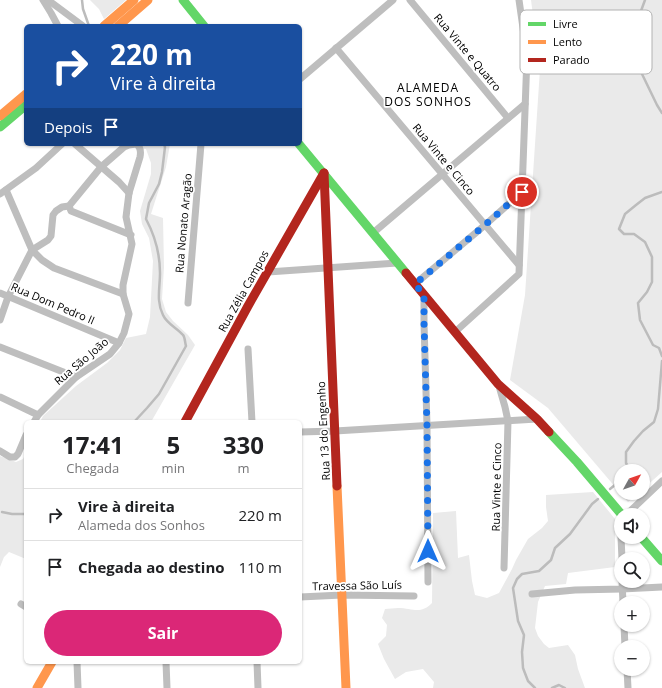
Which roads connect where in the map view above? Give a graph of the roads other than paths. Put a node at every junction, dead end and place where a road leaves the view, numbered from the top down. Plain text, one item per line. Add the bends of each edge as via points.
1 (43, 0) edge
2 (48, 0) edge
3 (134, 0) edge
4 (148, 0) edge
5 (183, 0) edge
6 (393, 0) edge
7 (410, 0) edge
8 (519, 0) edge
9 (520, 10) edge
10 (120, 22) edge
11 (57, 24) edge
12 (79, 24) edge
13 (202, 24) edge
14 (336, 48) junction
15 (526, 74) edge
16 (302, 77) edge
17 (24, 100) edge
18 (24, 100) edge
19 (525, 104) junction
20 (0, 116) edge
21 (508, 118) junction
22 (0, 127) edge
23 (60, 146) edge
24 (77, 146) edge
25 (126, 146) edge
26 (138, 146) edge
27 (201, 146) edge
28 (301, 146) edge
29 (101, 167) junction
30 (324, 173) junction
31 (442, 174) junction
32 (3, 192) edge
33 (522, 192) junction
34 (129, 193) junction
35 (69, 206) junction
36 (485, 225) junction
37 (373, 233) junction
38 (131, 235) junction
39 (32, 250) junction
40 (398, 263) junction
41 (519, 265) junction
42 (328, 268) junction
43 (268, 272) junction
44 (415, 284) junction
45 (0, 293) edge
46 (123, 294) junction
47 (424, 295) junction
48 (8, 296) junction
49 (188, 303) dead end
50 (0, 320) edge
51 (455, 332) junction
52 (119, 343) junction
53 (0, 347) edge
54 (248, 349) dead end
55 (76, 377) junction
56 (498, 384) junction
57 (0, 397) edge
58 (38, 415) junction
59 (537, 419) junction
60 (35, 420) edge
61 (186, 420) edge
62 (252, 420) edge
63 (508, 420) junction
64 (427, 426) junction
65 (335, 431) junction
66 (302, 432) edge
67 (24, 440) edge
68 (0, 451) edge
69 (662, 481) edge
70 (616, 508) edge
71 (633, 508) edge
72 (647, 544) edge
73 (662, 561) edge
74 (504, 568) dead end
75 (428, 582) dead end
76 (662, 587) edge
77 (622, 589) junction
78 (532, 594) dead end
79 (342, 595) junction
80 (414, 596) dead end
81 (622, 596) edge
82 (302, 597) edge
83 (51, 664) edge
84 (77, 664) edge
85 (166, 664) edge
86 (257, 664) edge
87 (627, 676) edge
88 (38, 688) edge
89 (78, 688) edge
90 (167, 688) edge
91 (258, 688) edge
92 (346, 688) edge
93 (628, 688) edge

1 - 11 street
2 - 12 street
3 - 10 street
4 - 10 street
5 - 13 street
6 - 14 street
7 - 21 street, Rua Vinte e Quatro
8 - 9 street
14 - 16 street
14 - 31 street, Rua Vinte e Cinco
15 - 19 street
17 - 20 street
18 - 22 street
19 - 21 street
19 - 33 street
21 - 31 street
23 - 32 street via 36,168
24 - 29 street
25 - 29 street
26 - 34 street, Rua São João via 141,151 140,157
27 - 49 street, Rua Nonato Aragão
28 - 30 street
29 - 34 street
29 - 35 street
30 - 37 street
30 - 42 street, Rua 13 do Engenho
30 - 43 street, Rua Zélia Campos
31 - 36 street, Rua Vinte e Cinco
31 - 37 street
32 - 39 street
33 - 36 street
33 - 41 street
34 - 38 street, Rua São João via 126,217
35 - 38 street via 71,211
35 - 39 street via 56,211 53,215 51,236
36 - 41 street, Rua Vinte e Cinco
36 - 44 street
37 - 40 street
38 - 46 street, Rua São João via 132,244
39 - 46 street via 54,268
39 - 48 street
40 - 42 street
40 - 44 street
41 - 51 street via 519,274
42 - 43 street
42 - 65 street, Rua 13 do Engenho
43 - 61 street, Rua Zélia Campos
44 - 47 street
45 - 48 street, Rua Dom Pedro II
46 - 52 street, Rua São João via 129,314
47 - 51 street
47 - 64 street
48 - 50 street
48 - 52 street, Rua Dom Pedro II
51 - 56 street
52 - 55 street, Rua São João via 110,354
53 - 55 street
54 - 62 street
55 - 58 street, Rua São João
56 - 59 street
56 - 63 street, Rua Vinte e Cinco
57 - 58 street
58 - 60 street, Rua São João
59 - 63 street
59 - 70 street
63 - 64 street
63 - 74 street, Rua Vinte e Cinco
64 - 65 street
64 - 75 street
65 - 66 street
65 - 79 street, Rua 13 do Engenho
67 - 68 street via 15,457
69 - 71 street
72 - 73 street
76 - 77 street
77 - 78 street
77 - 81 street
79 - 80 street, Travessa São Luís
79 - 82 street, Travessa São Luís
79 - 92 street, Rua 13 do Engenho
83 - 88 street
84 - 89 street
85 - 90 street
86 - 91 street
87 - 93 street

